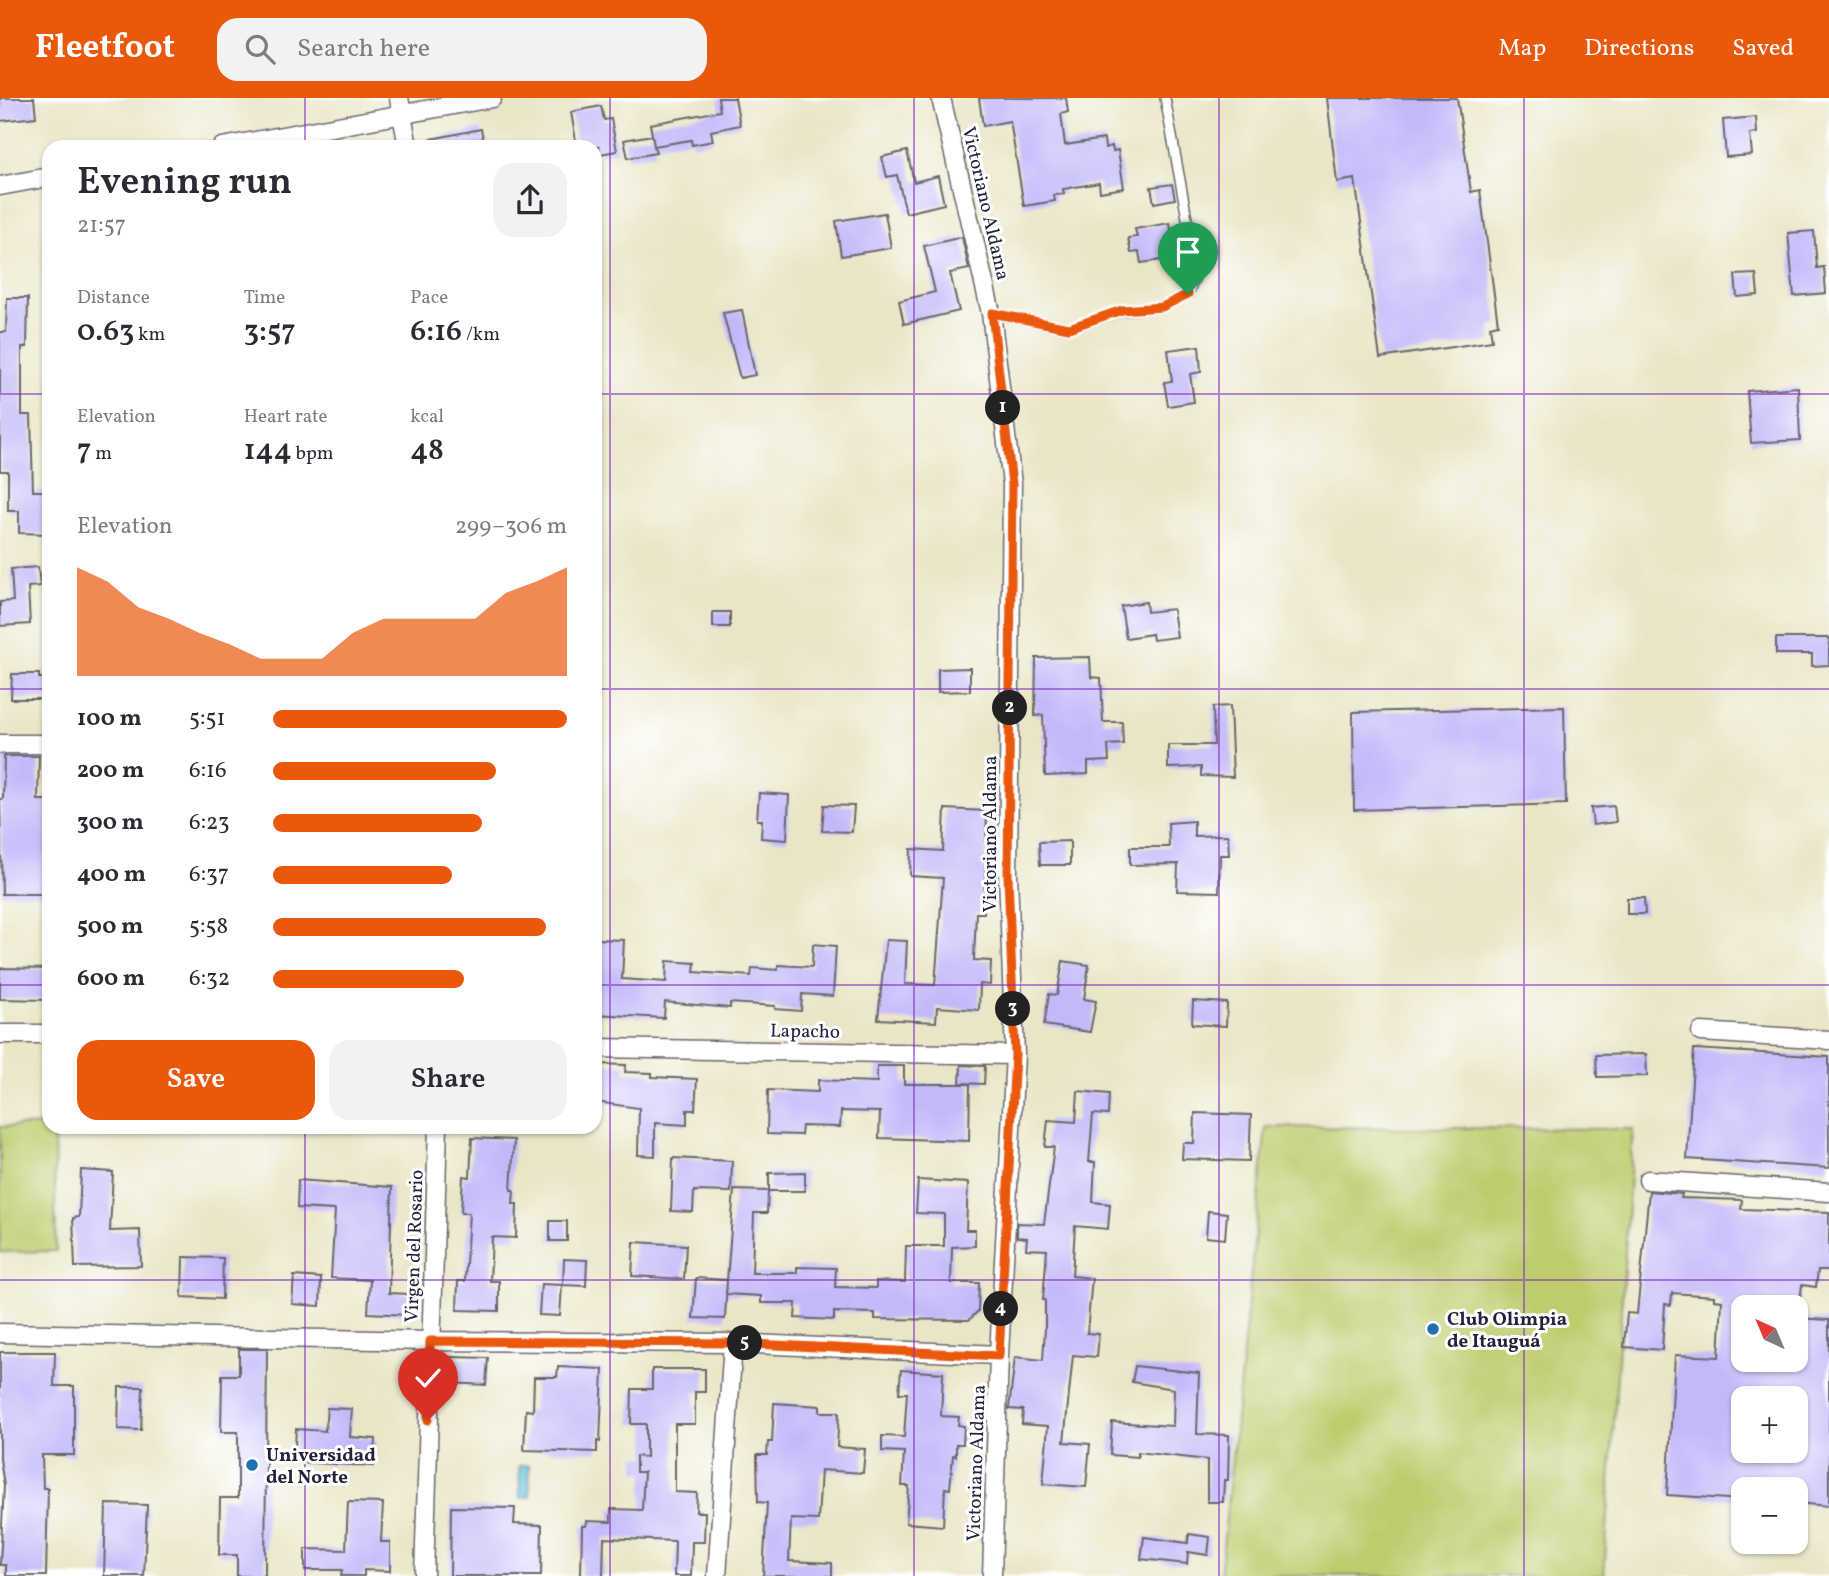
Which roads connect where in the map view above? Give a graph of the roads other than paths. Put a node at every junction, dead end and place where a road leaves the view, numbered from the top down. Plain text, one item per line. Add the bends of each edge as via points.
1 (492, 98) edge
2 (941, 98) edge
3 (1165, 98) edge
4 (402, 107) edge
5 (254, 140) edge
6 (407, 140) edge
7 (42, 178) edge
8 (0, 186) edge
9 (992, 313) junction
10 (0, 744) edge
11 (42, 744) edge
12 (1701, 1032) dead end
13 (0, 1034) edge
14 (42, 1034) edge
15 (1829, 1040) edge
16 (602, 1048) edge
17 (1015, 1055) junction
18 (438, 1134) edge
19 (1647, 1180) dead end
20 (1829, 1192) edge
21 (0, 1333) edge
22 (430, 1341) junction
23 (733, 1343) junction
24 (999, 1356) junction
25 (424, 1576) edge
26 (717, 1576) edge
27 (992, 1576) edge

1 - 4 street
2 - 9 street, Victoriano Aldama
3 - 9 lane via 1195,262 1196,275 1188,294 1162,307 1122,310 1069,328
4 - 5 street
4 - 6 street
7 - 8 street
9 - 17 street, Victoriano Aldama via 1012,484 1008,875
10 - 11 street
12 - 15 street
13 - 14 street
16 - 17 street, Lapacho
17 - 24 street, Victoriano Aldama
18 - 22 street, Virgen del Rosario
19 - 20 street
21 - 22 street
22 - 23 street
22 - 25 street, Virgen del Rosario
23 - 24 street
23 - 26 street
24 - 27 street, Victoriano Aldama

